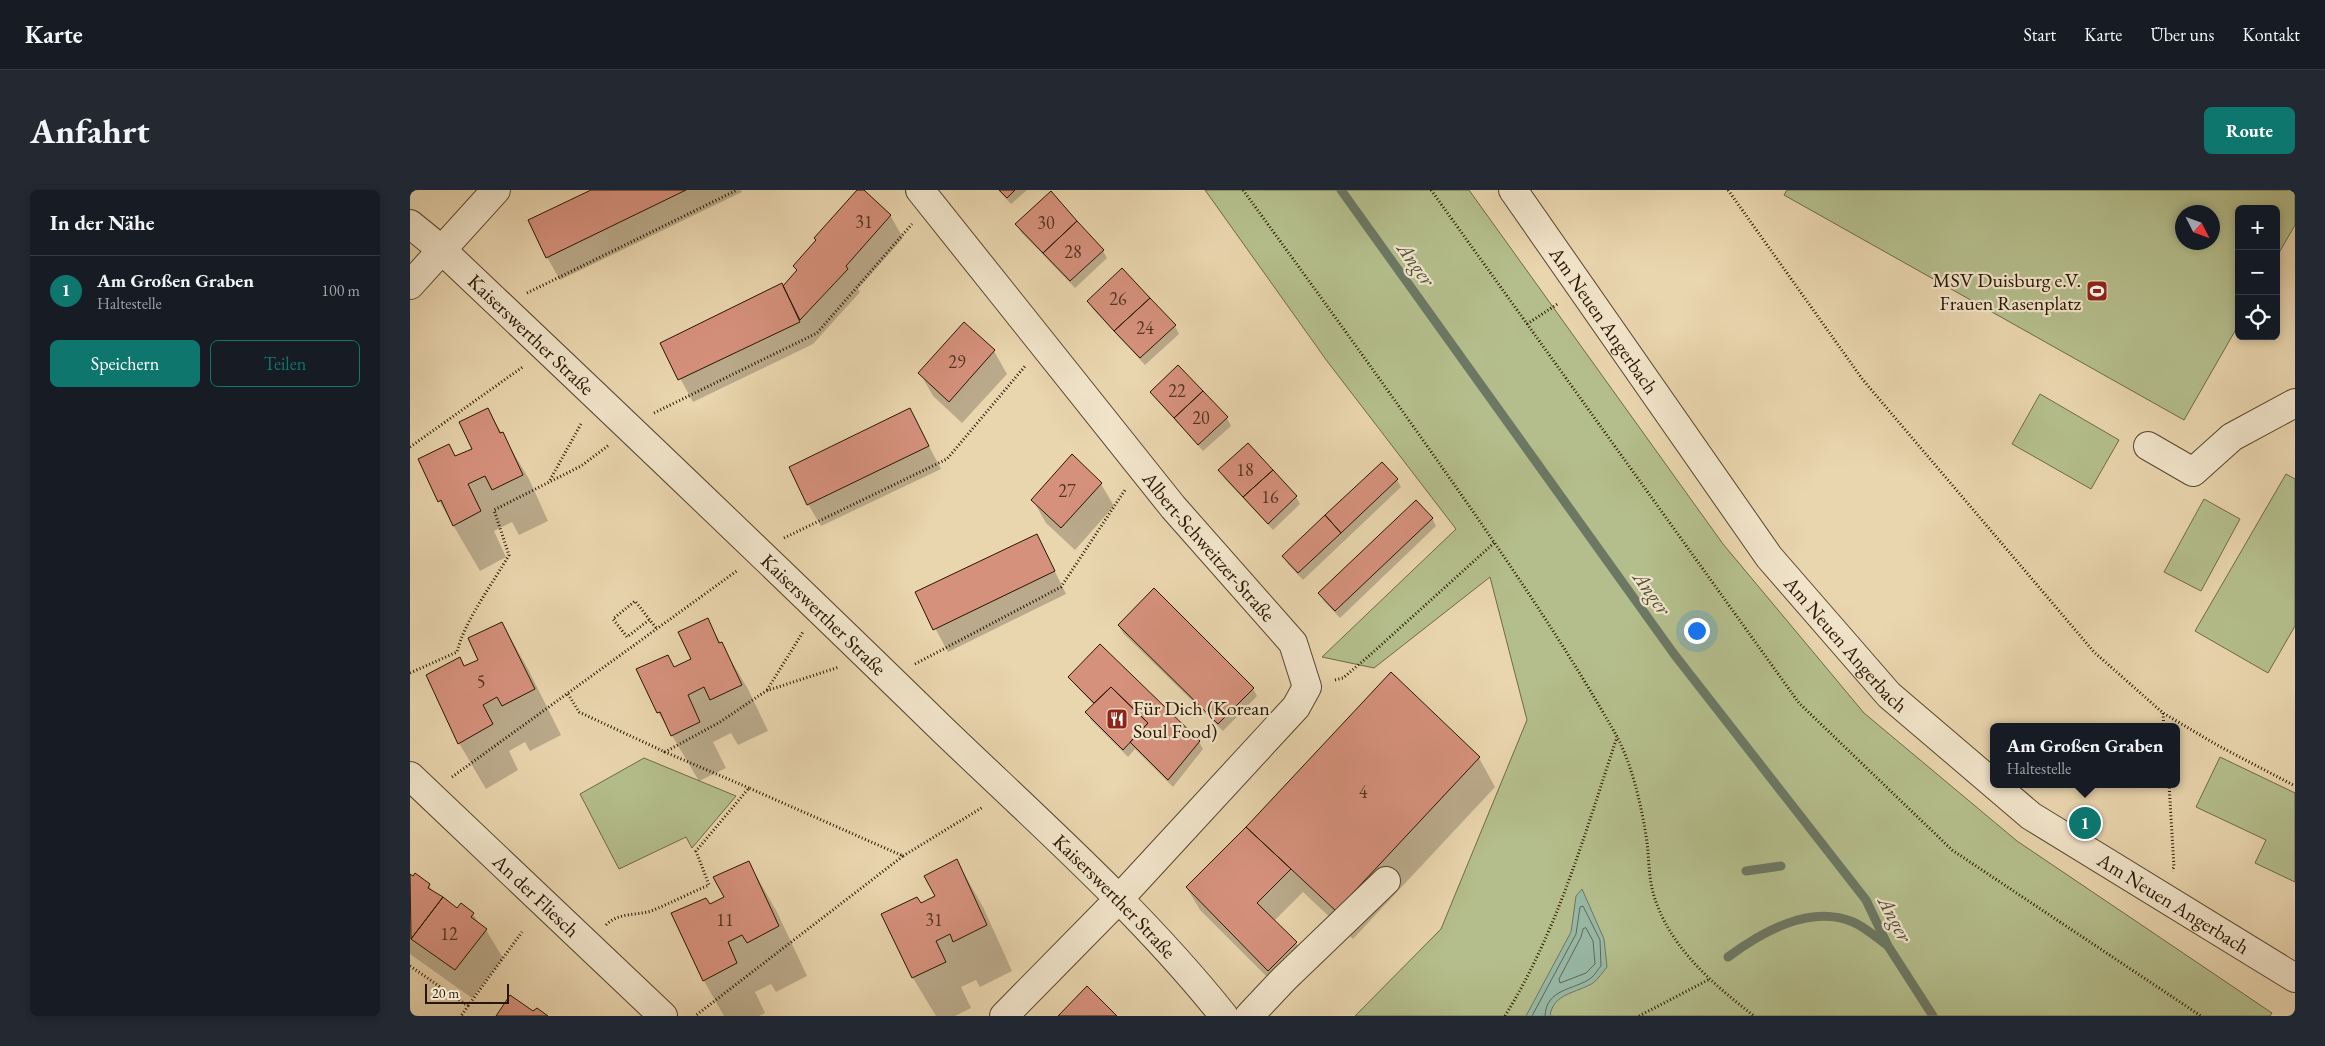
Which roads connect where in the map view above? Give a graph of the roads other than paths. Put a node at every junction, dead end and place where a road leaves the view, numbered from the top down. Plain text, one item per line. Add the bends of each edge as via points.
1 (496, 190) edge
2 (1513, 190) edge
3 (925, 196) edge
4 (410, 224) edge
5 (442, 250) junction
6 (410, 285) edge
7 (2295, 403) edge
8 (2148, 446) dead end
9 (410, 776) edge
10 (1990, 781) edge
11 (1998, 788) edge
12 (1386, 881) dead end
13 (1118, 900) junction
14 (2295, 978) edge
15 (662, 1016) edge
16 (1004, 1016) edge
17 (1224, 1016) edge
18 (1249, 1016) edge

1 - 5 street
2 - 10 street, Am Neuen Angerbach via 1769,557 1889,695
3 - 13 street, Albert-Schweitzer-Straße via 1173,507 1293,642 1307,687 1296,707
4 - 5 street, Kaiserswerther Straße
5 - 6 street
5 - 13 street, Kaiserswerther Straße via 759,550
7 - 8 street via 2232,437 2193,472
9 - 15 street, An der Fliesch
11 - 14 street, Am Neuen Angerbach via 2031,816
12 - 18 street
13 - 16 street
13 - 17 street, Kaiserswerther Straße via 1196,981

